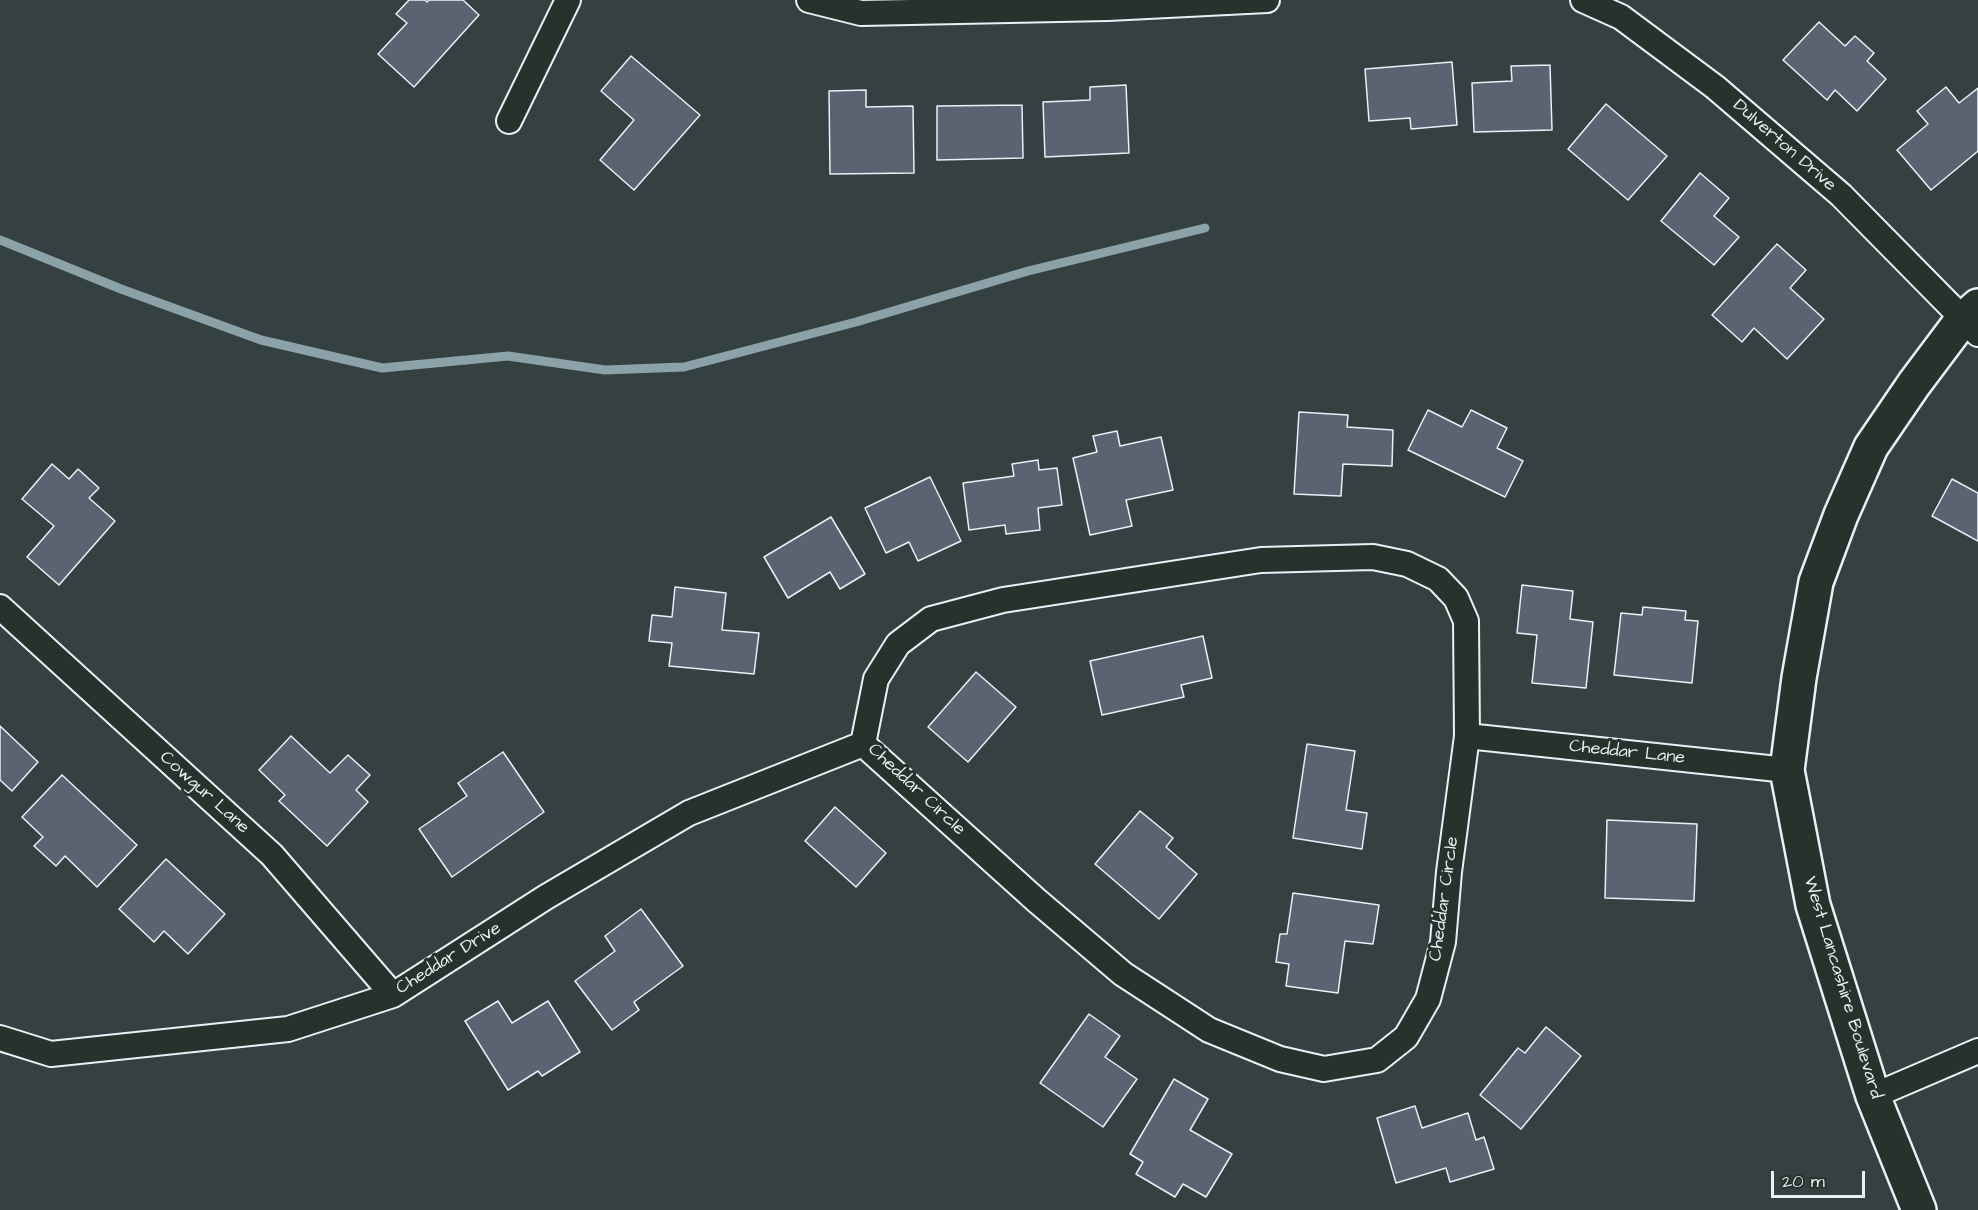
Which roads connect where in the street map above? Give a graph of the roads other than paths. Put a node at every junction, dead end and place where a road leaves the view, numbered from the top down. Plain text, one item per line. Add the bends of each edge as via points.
1 (568, 0) edge
2 (809, 0) edge
3 (1267, 0) edge
4 (1583, 0) edge
5 (509, 121) dead end
6 (1973, 320) edge
7 (0, 607) edge
8 (1467, 736) junction
9 (863, 744) junction
10 (1786, 770) junction
11 (393, 995) junction
12 (0, 1038) edge
13 (1978, 1051) edge
14 (1873, 1096) junction
15 (1919, 1210) edge

1 - 5 street
2 - 3 street via 861,14
4 - 6 street, Dulverton Drive via 1621,16 1715,87 1841,195
6 - 10 main road, West Lancashire Boulevard via 1914,384 1871,447 1841,515 1816,582
7 - 11 street, Cowgur Lane via 272,855
8 - 9 street, Cheddar Circle via 1466,621 1456,598 1438,579 1418,569 1373,557 1261,560 1003,600 931,619 898,644 876,679
8 - 9 street, Cheddar Circle via 1443,942 1428,999 1406,1037 1377,1060 1324,1069 1280,1059 1209,1030 1123,974
8 - 10 street, Cheddar Lane
9 - 11 street, Cheddar Drive via 689,813 546,897
10 - 14 main road, West Lancashire Boulevard via 1813,906
11 - 12 street, Cheddar Drive via 288,1029 51,1054
13 - 14 street
14 - 15 main road, West Lancashire Boulevard

